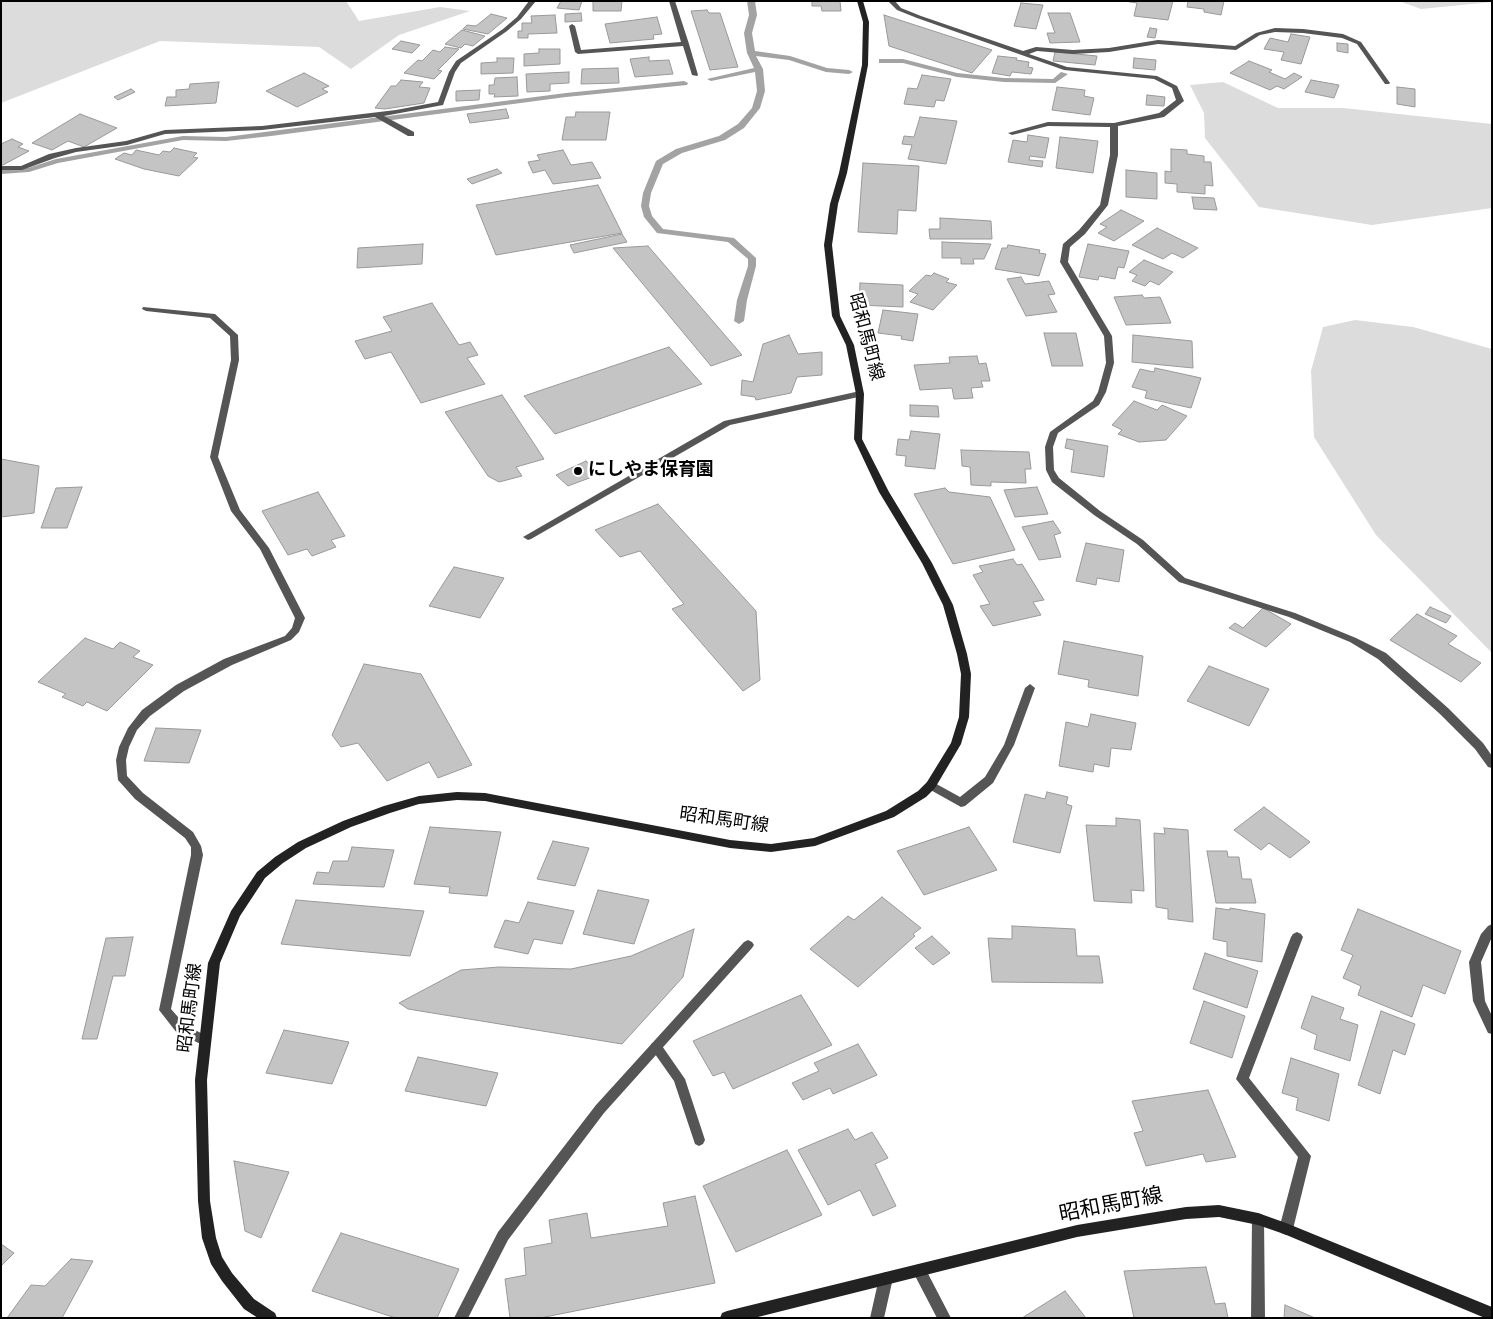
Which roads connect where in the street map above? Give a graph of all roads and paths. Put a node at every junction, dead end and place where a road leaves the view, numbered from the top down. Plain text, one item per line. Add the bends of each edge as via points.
1 (533, 1) edge
2 (672, 1) edge
3 (860, 1) edge
4 (891, 1) edge
5 (572, 26) dead end
6 (686, 44) junction
7 (1022, 54) junction
8 (695, 75) dead end
9 (1387, 83) dead end
10 (376, 114) junction
11 (1114, 125) junction
12 (1012, 133) dead end
13 (411, 134) dead end
14 (1, 168) edge
15 (146, 309) dead end
16 (860, 394) junction
17 (528, 537) dead end
18 (1030, 688) dead end
19 (1492, 764) edge
20 (931, 785) junction
21 (1492, 929) edge
22 (1297, 937) dead end
23 (748, 945) dead end
24 (1492, 1029) edge
25 (205, 1041) junction
26 (656, 1047) junction
27 (699, 1140) dead end
28 (1258, 1219) junction
29 (1286, 1229) junction
30 (919, 1270) junction
31 (886, 1278) junction
32 (1492, 1314) edge
33 (270, 1318) edge
34 (462, 1318) edge
35 (727, 1318) edge
36 (877, 1318) edge
37 (944, 1318) edge
38 (1258, 1318) edge

1 - 10 street via 505,30 458,62 441,104
2 - 6 street
3 - 16 main road, 昭和馬町線 via 866,22 865,65 834,204 828,246 836,316 850,345
4 - 7 street via 919,17
5 - 6 street via 578,52
6 - 8 street
7 - 9 street via 1036,49 1109,50 1158,42 1236,48 1258,34 1276,30 1303,31 1343,36 1358,43
7 - 11 street via 1066,68 1156,77 1175,88 1180,101 1161,115
10 - 13 street
10 - 14 street via 262,128 165,132 127,144 68,152 22,168
11 - 12 street via 1048,124
11 - 19 street via 1114,155 1104,205 1066,246 1064,262 1108,336 1110,363 1096,403 1054,432 1049,447 1050,470 1055,480 1140,542 1182,580 1292,615 1353,640 1382,656 1480,746
15 - 25 street via 212,316 234,335 236,360 214,457 236,511 264,548 300,618 296,630 288,638 228,662 180,688 146,713 133,728 121,760 122,777 139,796 189,835 196,846 198,855 165,1010 182,1029
16 - 17 street via 727,423
16 - 20 main road, 昭和馬町線 via 858,439 948,605 966,674 964,717 956,744
18 - 20 street via 1009,746 989,780 961,803
20 - 25 main road, 昭和馬町線 via 890,814 850,830 815,842 771,848 730,844 485,797 419,800 388,809 302,845 261,875 235,914 214,963
21 - 24 street via 1485,937 1475,962 1479,1001
22 - 29 street via 1242,1079 1305,1156
23 - 26 street
25 - 33 main road, 昭和馬町線 via 201,1089 204,1200 209,1238 216,1260 227,1277 249,1304
26 - 27 street via 679,1079
26 - 34 street via 600,1109 503,1236
28 - 29 main road, 昭和馬町線
28 - 30 main road, 昭和馬町線 via 1219,1211 1186,1213 1077,1231
28 - 38 street
29 - 32 main road, 昭和馬町線
30 - 31 main road, 昭和馬町線
30 - 37 street
31 - 35 main road, 昭和馬町線
31 - 36 street

